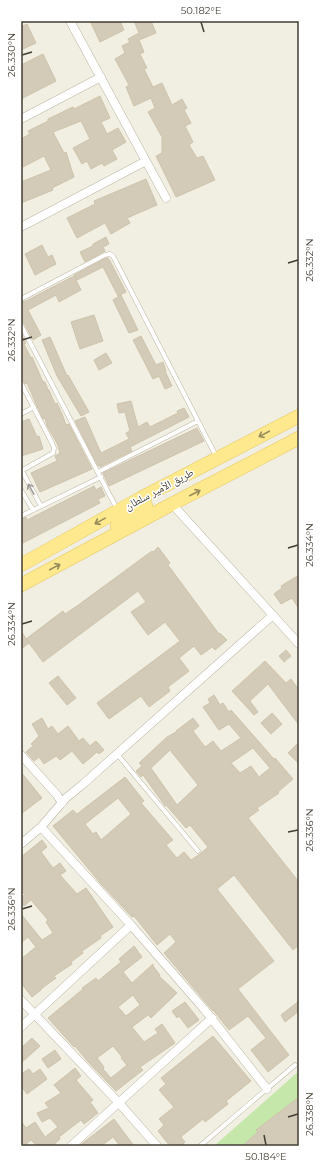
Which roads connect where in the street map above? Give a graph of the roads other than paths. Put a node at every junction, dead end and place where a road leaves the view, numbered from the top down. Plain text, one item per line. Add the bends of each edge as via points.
1 (70, 21) edge
2 (101, 78) junction
3 (21, 119) edge
4 (146, 161) junction
5 (166, 198) dead end
6 (21, 227) edge
7 (21, 299) edge
8 (21, 325) edge
9 (21, 383) edge
10 (34, 407) junction
11 (21, 414) edge
12 (299, 416) edge
13 (198, 421) junction
14 (299, 438) edge
15 (218, 458) junction
16 (21, 471) edge
17 (98, 472) junction
18 (101, 477) junction
19 (21, 490) edge
20 (141, 498) junction
21 (172, 504) junction
22 (41, 506) junction
23 (33, 510) junction
24 (118, 511) junction
25 (21, 516) edge
26 (110, 538) junction
27 (21, 565) edge
28 (21, 585) edge
29 (273, 615) junction
30 (299, 644) edge
31 (117, 754) junction
32 (21, 755) edge
33 (62, 803) junction
34 (41, 827) junction
35 (21, 844) edge
36 (198, 851) dead end
37 (131, 925) junction
38 (21, 1000) edge
39 (35, 1014) junction
40 (212, 1018) junction
41 (21, 1027) edge
42 (295, 1065) dead end
43 (267, 1089) junction
44 (119, 1103) junction
45 (71, 1146) edge
46 (157, 1146) edge
47 (200, 1146) edge

1 - 2 street
2 - 3 street
2 - 4 street
4 - 5 street
4 - 6 street
7 - 13 lane via 105,255 113,256
8 - 17 lane
9 - 10 lane
10 - 11 lane
10 - 16 lane via 52,443 53,453
12 -> 15 main road, طريق الأمير سلطان
13 - 15 lane
13 - 17 lane
21 -> 14 main road, طريق الأمير سلطان
15 - 20 main road, طريق الأمير سلطان
22 -> 16 lane
17 - 18 lane
18 - 22 lane
18 - 24 lane
19 - 23 lane
20 - 24 main road, طريق الأمير سلطان
20 - 26 main road via 146,506 115,527
21 - 26 main road, طريق الأمير سلطان
21 - 29 street
22 - 23 lane
23 - 25 lane
24 -> 27 main road, طريق الأمير سلطان
28 -> 26 main road, طريق الأمير سلطان
29 - 30 street
29 - 31 street
31 - 33 street
31 - 36 lane
32 - 33 street
33 - 34 street
34 - 35 street
34 - 37 street
37 - 39 street
37 - 40 street
38 - 39 street
39 - 41 street
39 - 44 street
40 - 43 street
40 - 44 street
42 - 43 lane
43 - 47 lane
44 - 45 street
44 - 46 street

